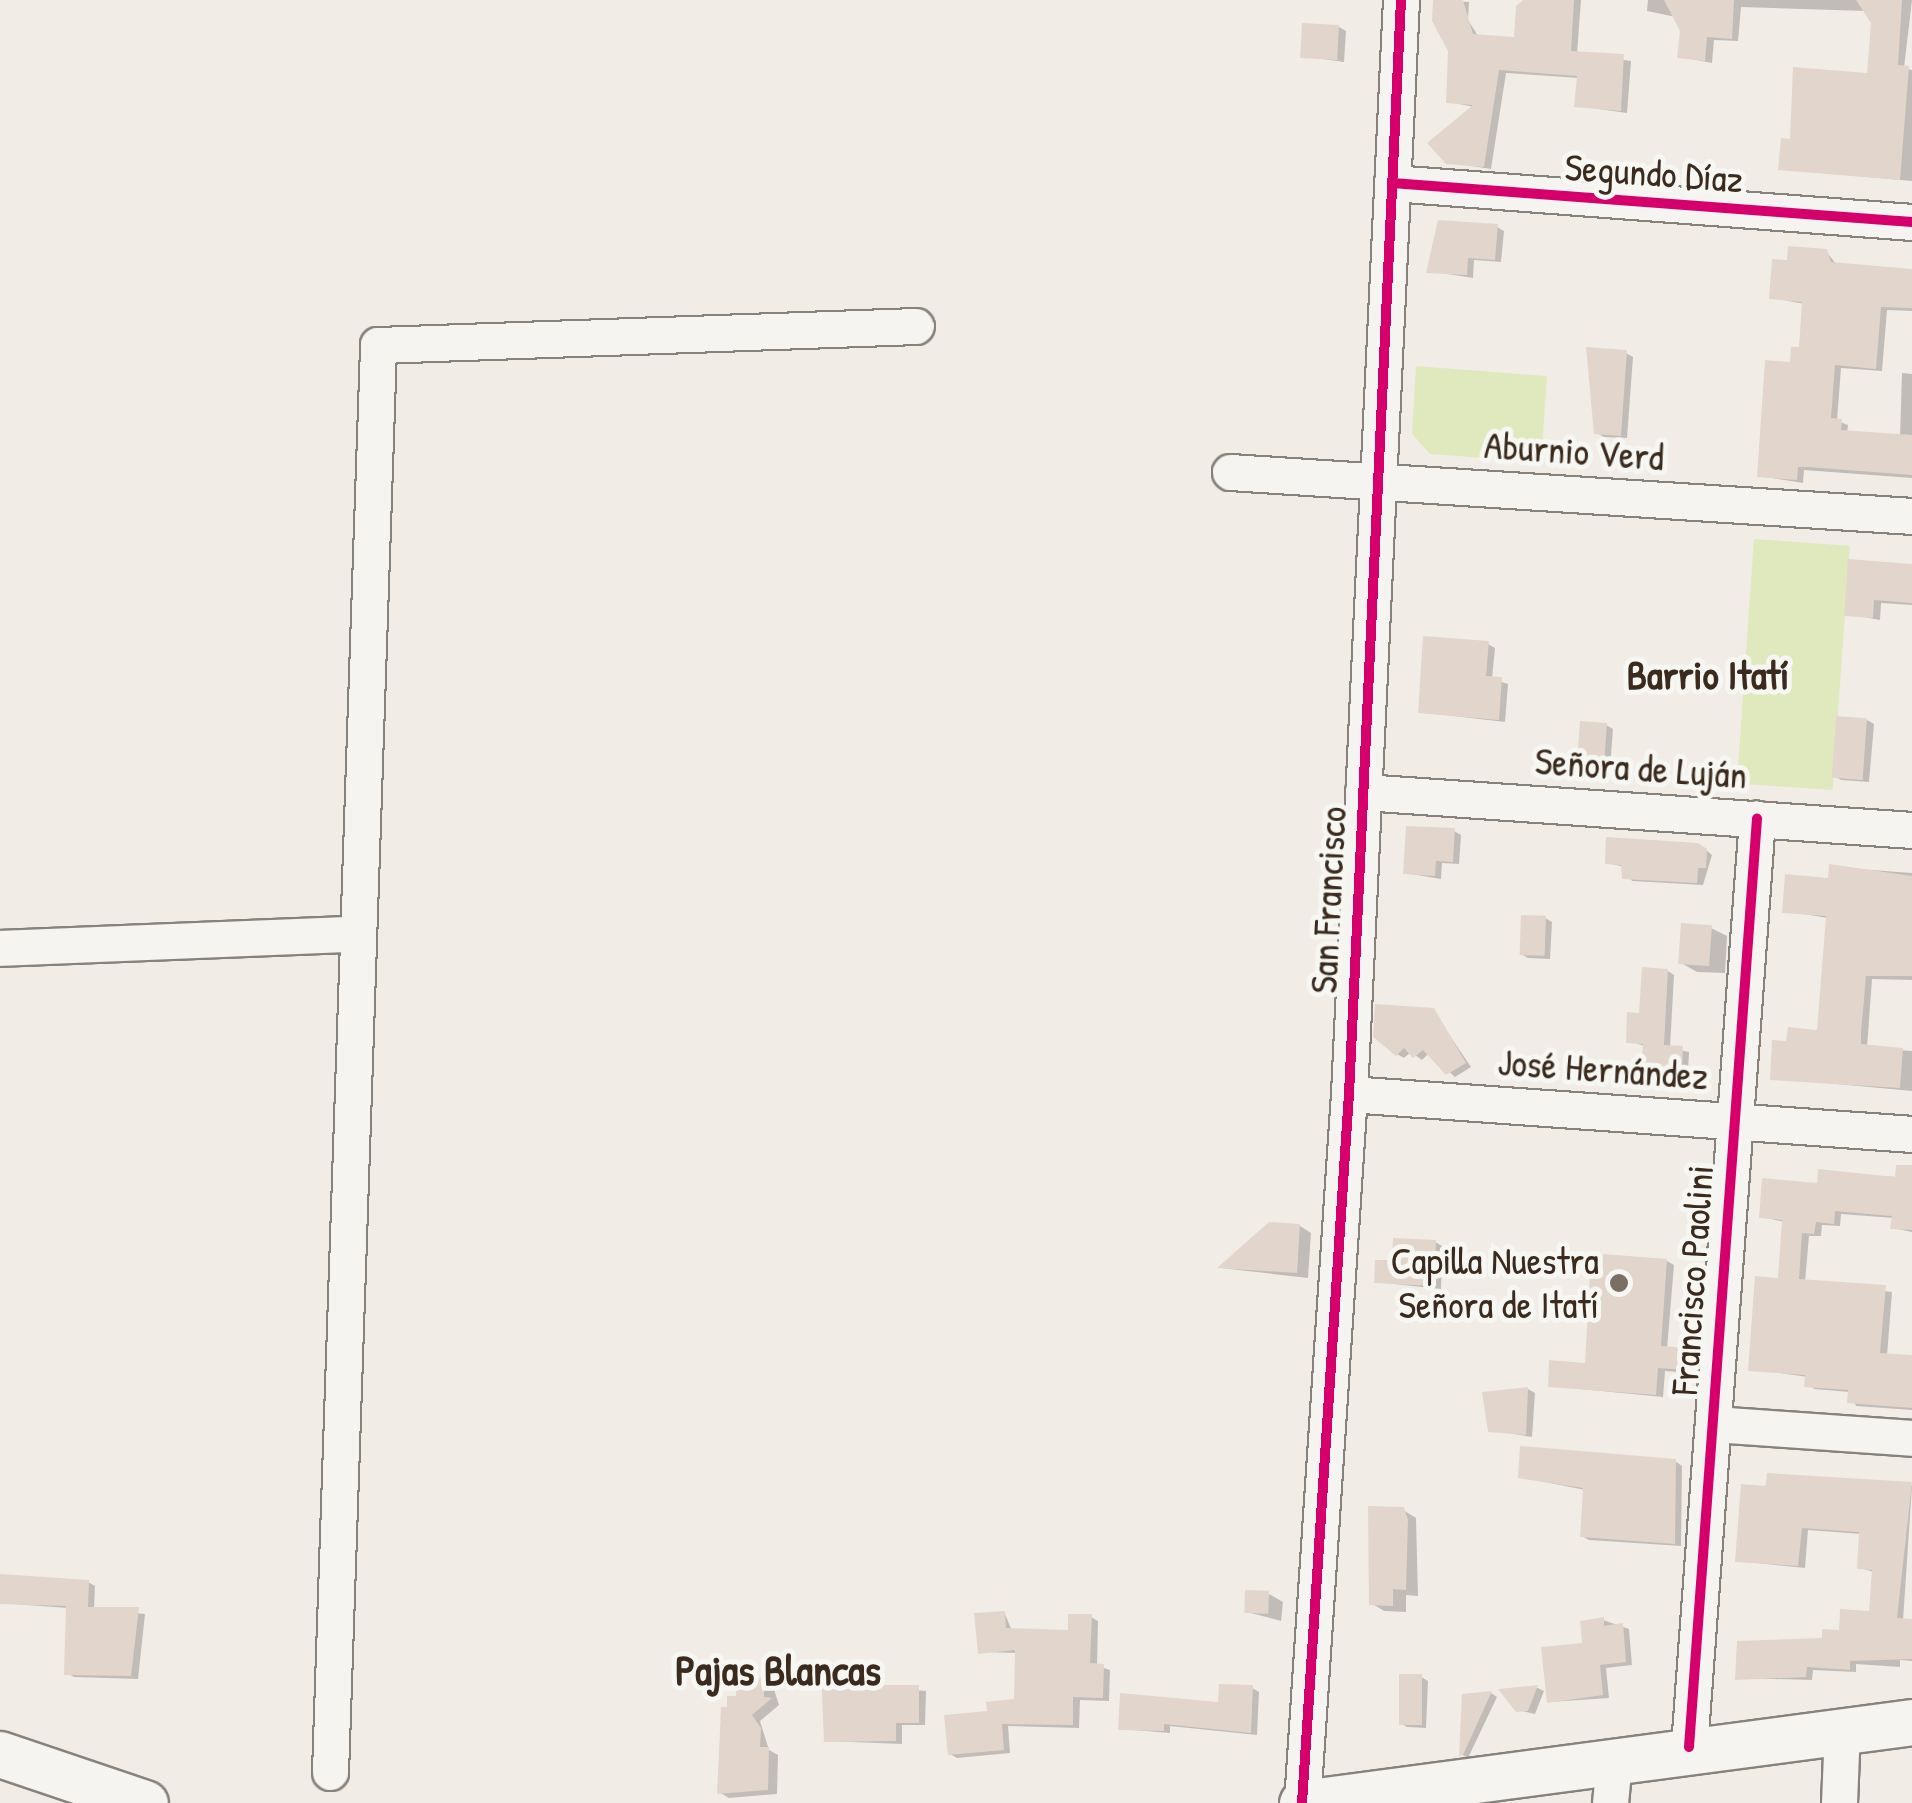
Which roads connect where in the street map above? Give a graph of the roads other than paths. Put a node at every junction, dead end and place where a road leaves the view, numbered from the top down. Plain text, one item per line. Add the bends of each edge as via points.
1 (1401, 0) edge
2 (1392, 184) junction
3 (1912, 222) edge
4 (916, 326) dead end
5 (1230, 472) dead end
6 (1380, 480) junction
7 (1912, 516) edge
8 (1363, 792) junction
9 (1756, 818) junction
10 (1912, 830) edge
11 (354, 934) junction
12 (0, 948) edge
13 (1349, 1094) junction
14 (1732, 1120) junction
15 (1912, 1134) edge
16 (1713, 1424) junction
17 (1912, 1438) edge
18 (1912, 1722) edge
19 (1842, 1728) junction
20 (1689, 1747) junction
21 (0, 1754) edge
22 (330, 1772) dead end
23 (1612, 1782) edge
24 (1402, 1796) edge
25 (145, 1803) edge
26 (1302, 1803) edge
27 (1839, 1803) edge

1 - 2 street, San Francisco
2 - 3 street, Segundo Díaz
2 - 6 street, San Francisco
4 - 11 street via 378,345
5 - 6 street, Aburnio Verd
6 - 7 street, Aburnio Verd
6 - 8 street, San Francisco
8 - 9 street, Señora de Luján
8 - 13 street, San Francisco
9 - 10 street, Señora de Luján
9 - 14 street, Francisco Paolini
11 - 12 street
11 - 22 street
13 - 14 street, José Hernández
13 - 26 street, San Francisco
14 - 15 street, José Hernández
14 - 16 street, Francisco Paolini
16 - 17 street
16 - 20 street, Francisco Paolini
18 - 19 main road
19 - 20 main road
19 - 27 street
20 - 23 main road
21 - 25 main road
23 - 24 main road
24 - 26 main road

